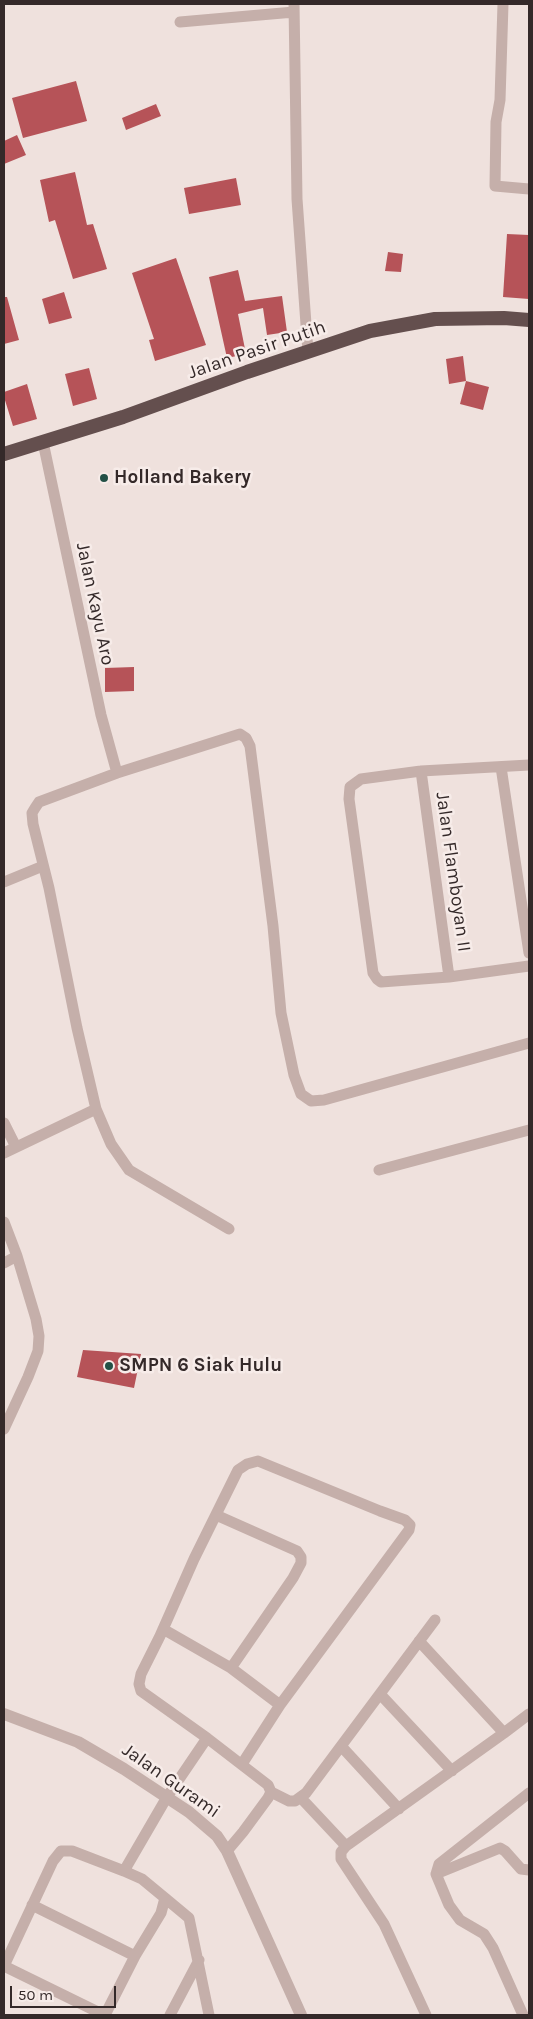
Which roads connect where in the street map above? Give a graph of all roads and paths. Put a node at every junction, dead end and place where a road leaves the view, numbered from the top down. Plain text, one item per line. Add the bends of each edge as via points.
1 (503, 4) edge
2 (294, 8) edge
3 (180, 22) dead end
4 (529, 189) edge
5 (529, 320) edge
6 (308, 352) junction
7 (43, 442) junction
8 (4, 454) edge
9 (529, 764) edge
10 (501, 767) junction
11 (421, 771) junction
12 (117, 773) junction
13 (43, 866) junction
14 (4, 882) edge
15 (529, 953) edge
16 (529, 966) edge
17 (449, 977) junction
18 (529, 1043) edge
19 (96, 1109) junction
20 (4, 1123) edge
21 (529, 1130) edge
22 (16, 1146) junction
23 (4, 1153) edge
24 (380, 1170) dead end
25 (4, 1222) edge
26 (229, 1229) dead end
27 (17, 1256) junction
28 (4, 1263) edge
29 (4, 1429) edge
30 (216, 1515) junction
31 (435, 1620) dead end
32 (163, 1628) junction
33 (420, 1641) junction
34 (231, 1668) junction
35 (380, 1694) junction
36 (280, 1705) junction
37 (4, 1714) edge
38 (529, 1714) edge
39 (504, 1733) junction
40 (207, 1738) junction
41 (340, 1746) junction
42 (242, 1764) junction
43 (452, 1771) junction
44 (271, 1792) junction
45 (529, 1792) edge
46 (167, 1797) junction
47 (300, 1798) junction
48 (399, 1809) junction
49 (346, 1846) junction
50 (227, 1851) junction
51 (529, 1870) edge
52 (124, 1871) junction
53 (436, 1874) junction
54 (165, 1898) junction
55 (32, 1906) junction
56 (135, 1956) junction
57 (199, 1960) junction
58 (4, 1966) edge
59 (104, 2015) edge
60 (170, 2015) edge
61 (209, 2015) edge
62 (301, 2015) edge
63 (426, 2015) edge
64 (523, 2015) edge

1 - 4 street via 495,186
2 - 3 street
2 - 6 street via 297,200
5 - 6 highway, Jalan Pasir Putih via 435,319 370,331
6 - 7 highway, Jalan Pasir Putih
7 - 8 highway, Jalan Pasir Putih
7 - 12 street, Jalan Kayu Aro via 99,706
9 - 10 street
10 - 11 street
10 - 15 street
11 - 17 street, Jalan Flamboyan II
11 - 17 street via 361,779 350,787 349,799 373,973 381,982
12 - 13 street via 39,802 32,813
12 - 18 street via 240,734 248,741 273,926 281,1013 294,1075 301,1094 312,1102
13 - 14 street
13 - 19 street
16 - 17 street
19 - 22 street
19 - 26 street via 111,1144 129,1170
20 - 22 street
21 - 24 street
22 - 23 street
25 - 27 street
27 - 28 street
27 - 29 street via 36,1319 38,1351
30 - 32 street
30 - 34 street via 296,1551 301,1557 293,1578
30 - 36 street via 238,1470 258,1461 405,1520 410,1525 410,1530
31 - 33 street
32 - 34 street
32 - 40 street via 141,1674 140,1691
33 - 35 street
33 - 39 street
34 - 36 street
35 - 41 street
35 - 43 street
36 - 42 street
37 - 46 street, Jalan Gurami via 78,1742
38 - 39 street
39 - 43 street
40 - 42 street
40 - 46 street
41 - 47 street
41 - 48 street
42 - 44 street
43 - 48 street
44 - 47 street via 289,1801
44 - 50 street
45 - 53 street via 438,1864
46 - 50 street, Jalan Gurami via 217,1836
46 - 52 street
47 - 49 street
48 - 49 street
49 - 63 street via 341,1852 341,1859 384,1924
50 - 62 street, Jalan Gurami
51 - 53 street via 521,1869 500,1848
52 - 54 street via 142,1879
52 - 55 street via 72,1851 61,1852 53,1860
53 - 64 street via 449,1905 460,1920 484,1934 493,1948
54 - 56 street via 161,1913
54 - 57 street via 189,1918
55 - 56 street
55 - 58 street
56 - 59 street
57 - 60 street
57 - 61 street
58 - 59 street

